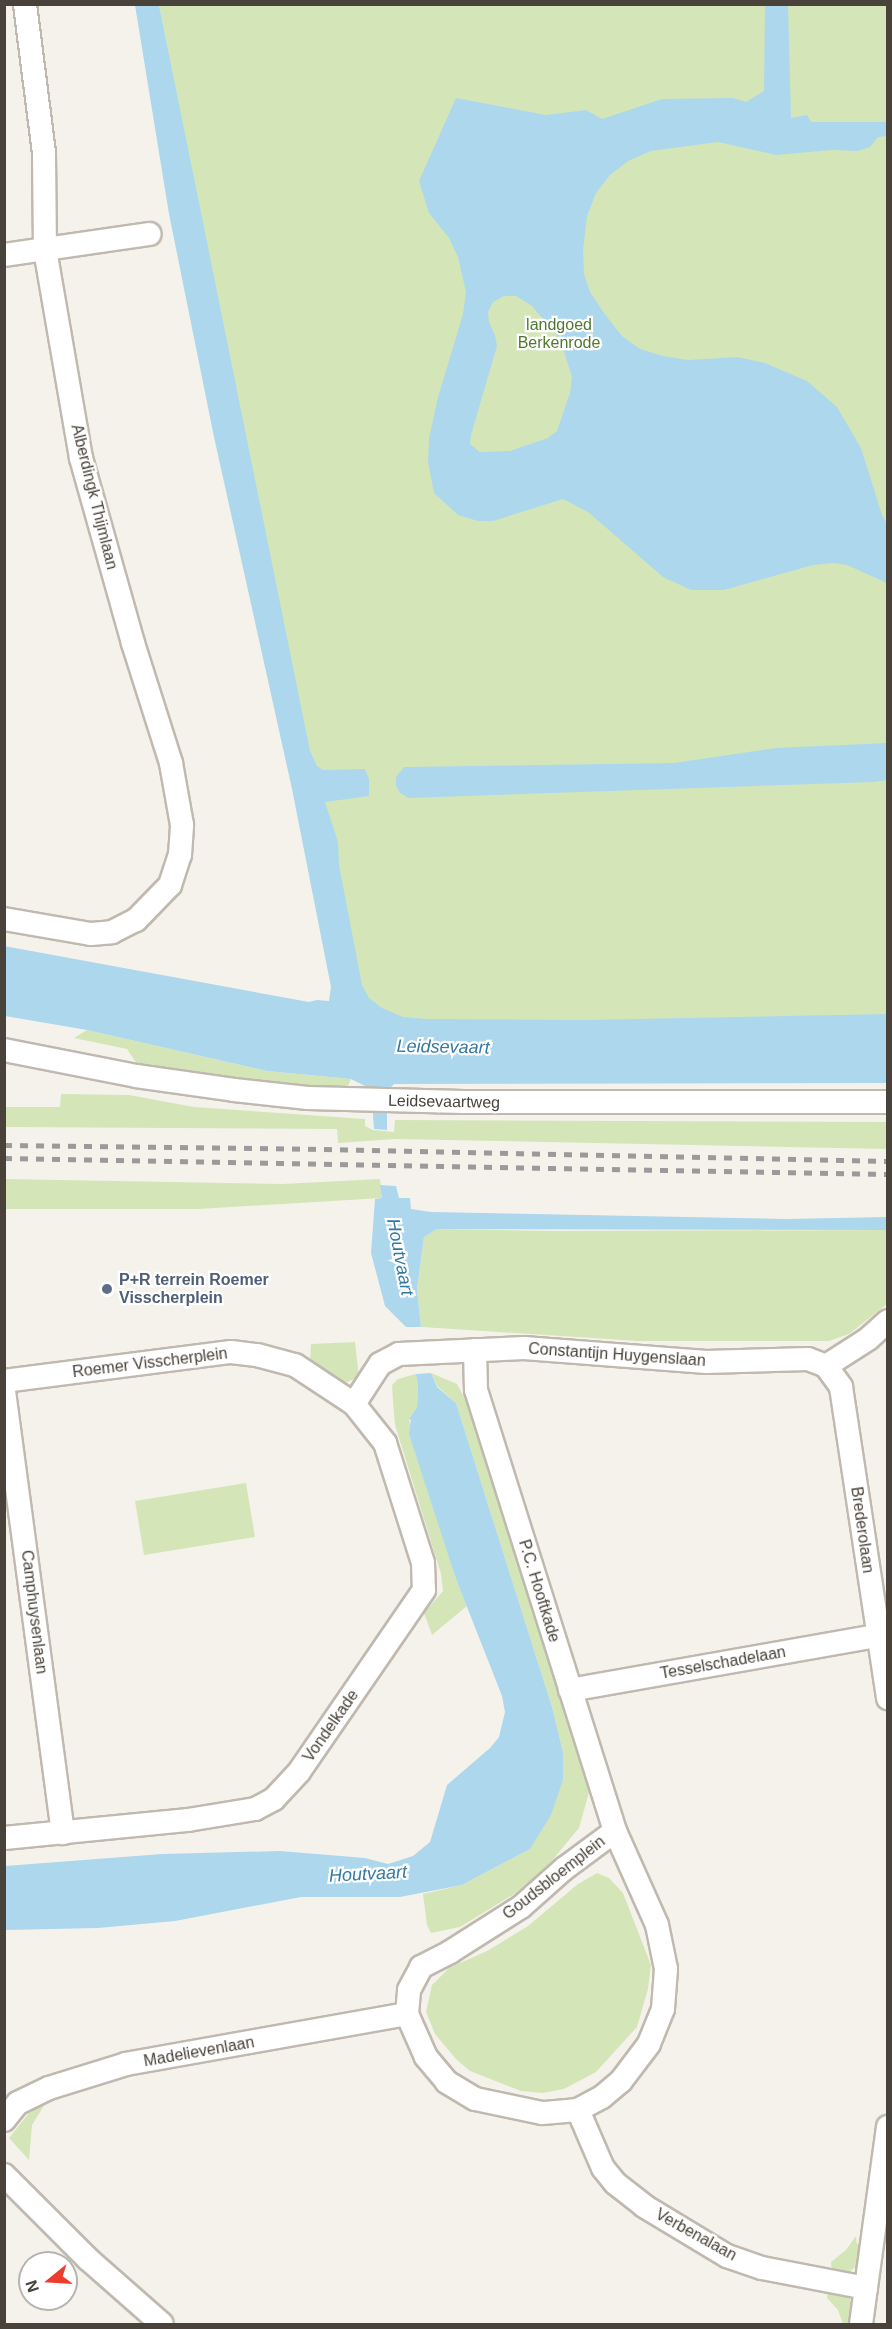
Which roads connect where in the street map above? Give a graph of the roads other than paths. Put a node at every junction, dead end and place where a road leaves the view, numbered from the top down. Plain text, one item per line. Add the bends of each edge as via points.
1 (25, 4) edge
2 (149, 234) dead end
3 (45, 250) junction
4 (4, 255) edge
5 (4, 919) edge
6 (4, 1050) edge
7 (888, 1102) edge
8 (888, 1321) edge
9 (475, 1350) junction
10 (826, 1366) junction
11 (4, 1381) edge
12 (4, 1391) edge
13 (354, 1404) junction
14 (877, 1636) junction
15 (570, 1690) junction
16 (888, 1698) edge
17 (615, 1831) junction
18 (63, 1833) junction
19 (4, 1838) edge
20 (407, 2014) junction
21 (578, 2110) junction
22 (4, 2120) edge
23 (888, 2127) edge
24 (4, 2175) edge
25 (866, 2288) junction
26 (162, 2325) edge
27 (861, 2325) edge

1 - 3 street, Alberdingk Thijmlaan via 44,153
2 - 3 street
3 - 4 street
3 - 5 street, Alberdingk Thijmlaan via 81,458 171,763 182,825 180,855 170,885 136,920 112,932 91,934
6 - 7 street, Leidsevaartweg via 234,1090 366,1100
8 - 10 street
9 - 10 street, Constantijn Huygenslaan via 524,1348 706,1362 808,1359
9 - 13 street, Constantijn Huygenslaan via 399,1354 380,1364
9 - 15 street, P.C. Hooftkade via 476,1390
10 - 14 street, Brederolaan via 841,1387
11 - 13 street, Roemer Visscherplein via 231,1352 295,1365
12 - 18 street, Camphuysenlaan
13 - 18 street, Vondelkade via 385,1443 423,1563 424,1590 414,1605 299,1772 274,1799 255,1809 188,1820
14 - 15 street, Tesselschadelaan
14 - 16 street, Brederolaan
15 - 17 street, P.C. Hooftkade
17 - 20 street, Goudsbloemplein via 521,1907 421,1967 409,1990
17 - 21 street, Goudsbloemplein via 657,1925 666,1969 663,2009 649,2044 621,2081
18 - 19 street, Vondelkade
20 - 21 street, Goudsbloemplein via 426,2056 447,2082 475,2099 542,2113
20 - 22 street, Madelievenlaan via 126,2064 49,2088 18,2103
21 - 25 street, Verbenalaan via 603,2168 644,2206 727,2256 762,2268
23 - 25 street
24 - 26 street via 88,2259
25 - 27 street

